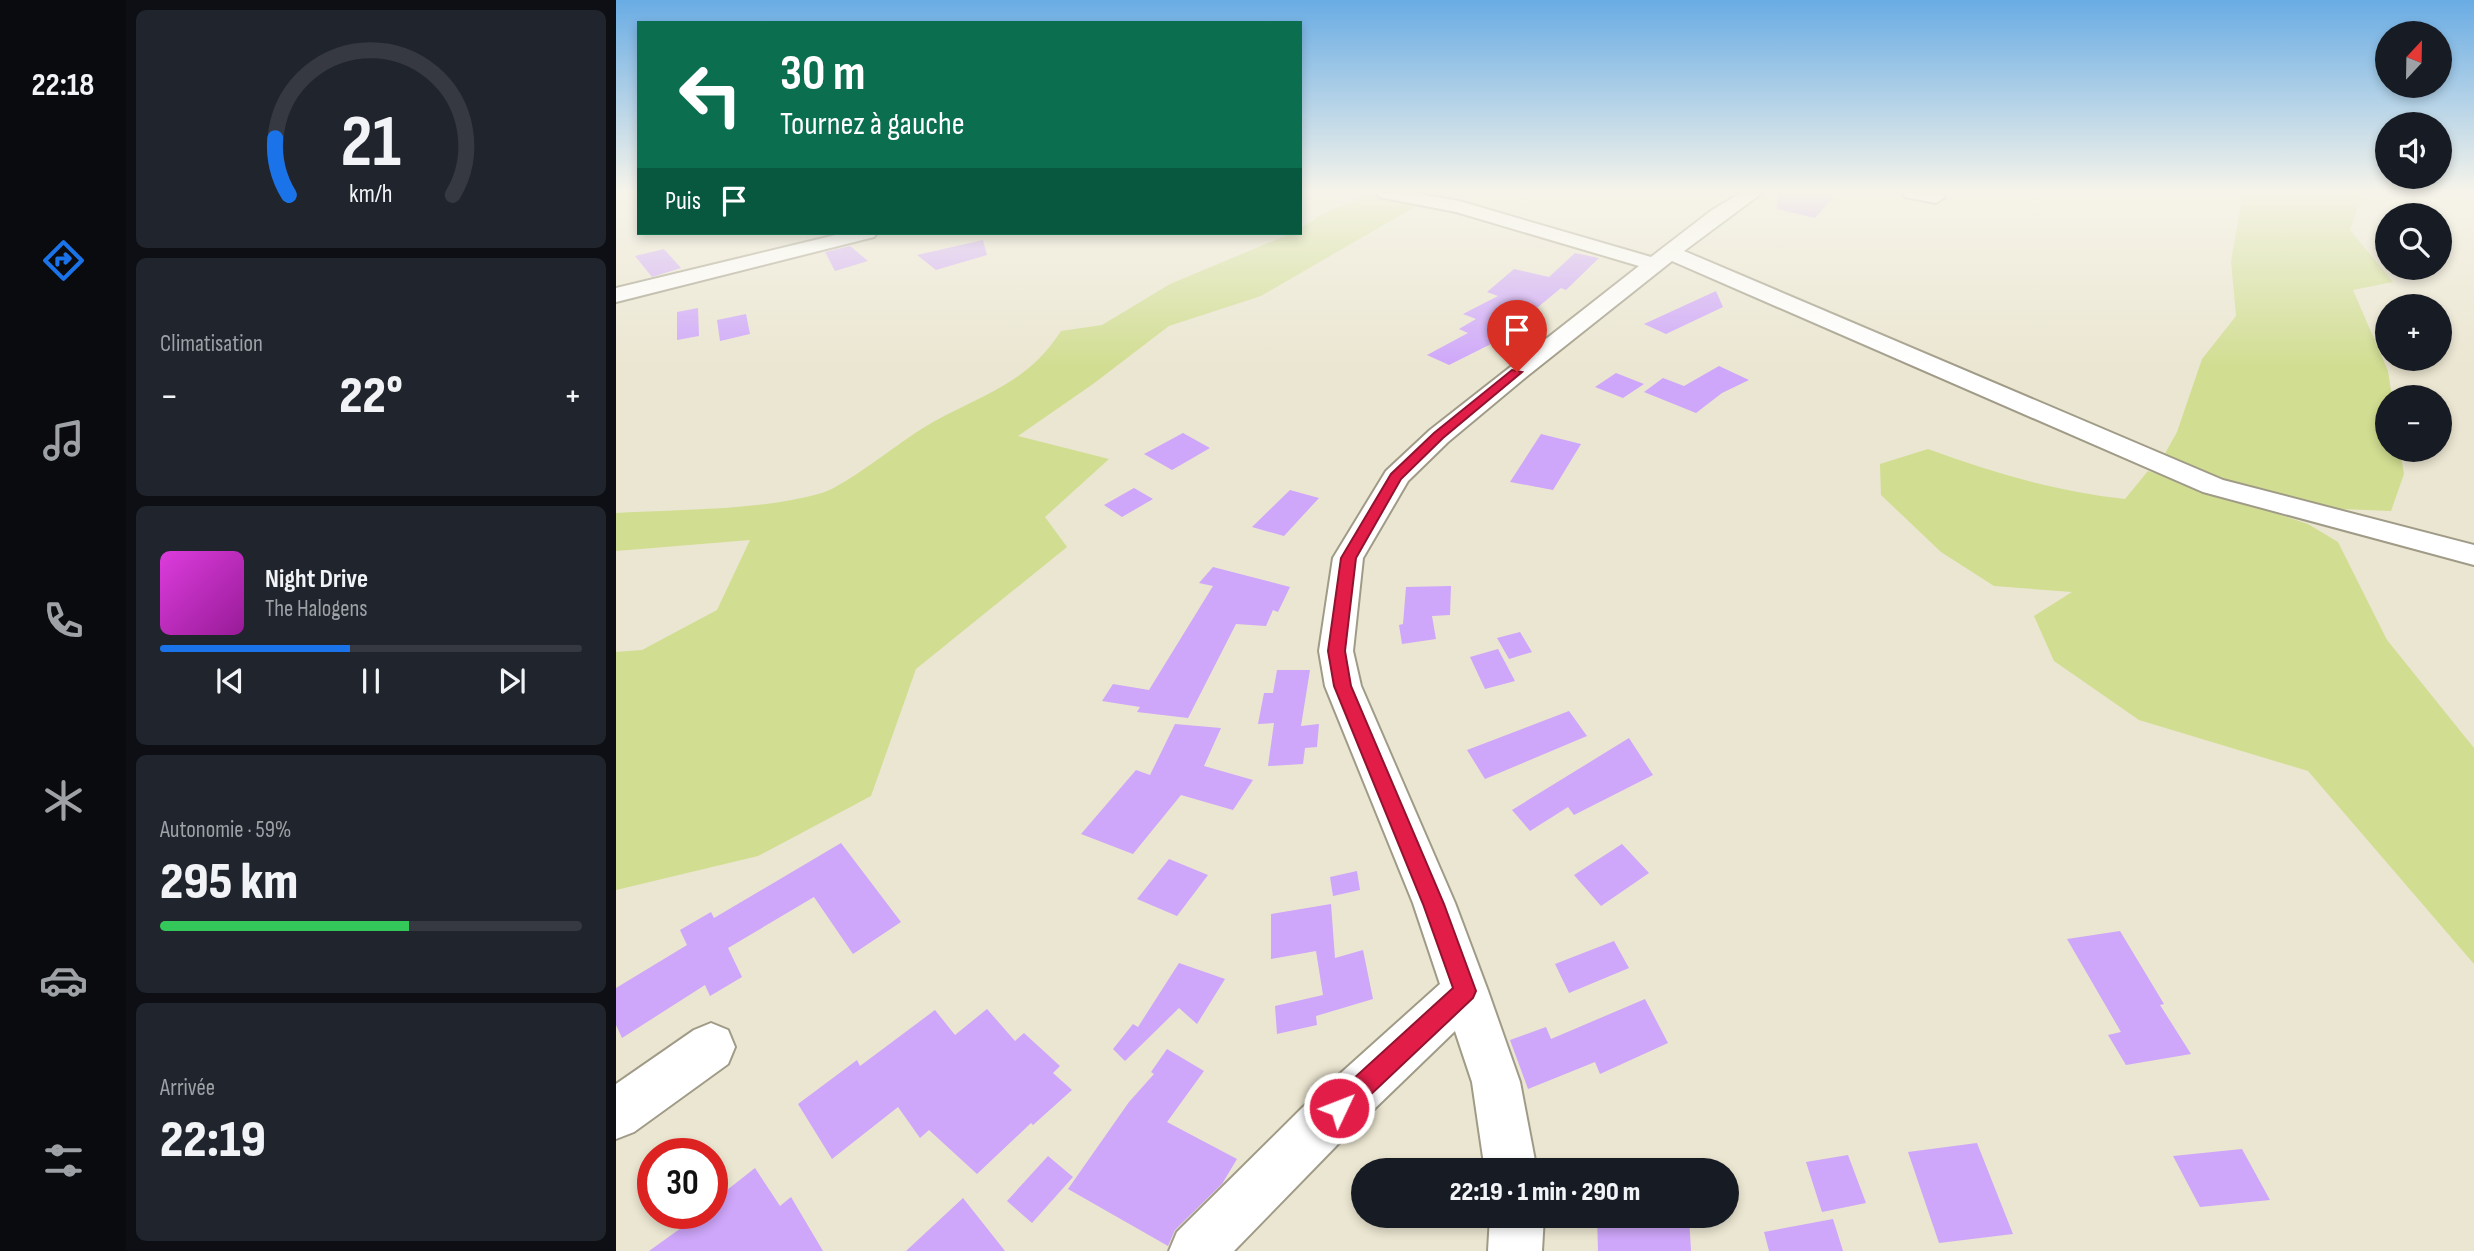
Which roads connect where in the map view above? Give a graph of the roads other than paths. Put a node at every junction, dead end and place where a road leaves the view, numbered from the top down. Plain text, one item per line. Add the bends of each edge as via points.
1 (793, 251) edge
2 (1635, 251) edge
3 (1671, 251) edge
4 (1662, 258) junction
5 (616, 295) edge
6 (2474, 555) edge
7 (1465, 991) junction
8 (711, 1047) dead end
9 (616, 1114) edge
10 (1509, 1158) edge
11 (1516, 1228) edge
12 (1196, 1251) edge
13 (1515, 1251) edge

1 - 5 street
2 - 4 street
3 - 4 street
4 - 6 street via 2213,486
4 - 7 street via 1439,436 1396,477 1348,558 1336,651 1343,686 1434,904
7 - 10 street via 1496,1082
7 - 12 street via 1321,1125
8 - 9 street
11 - 13 street

